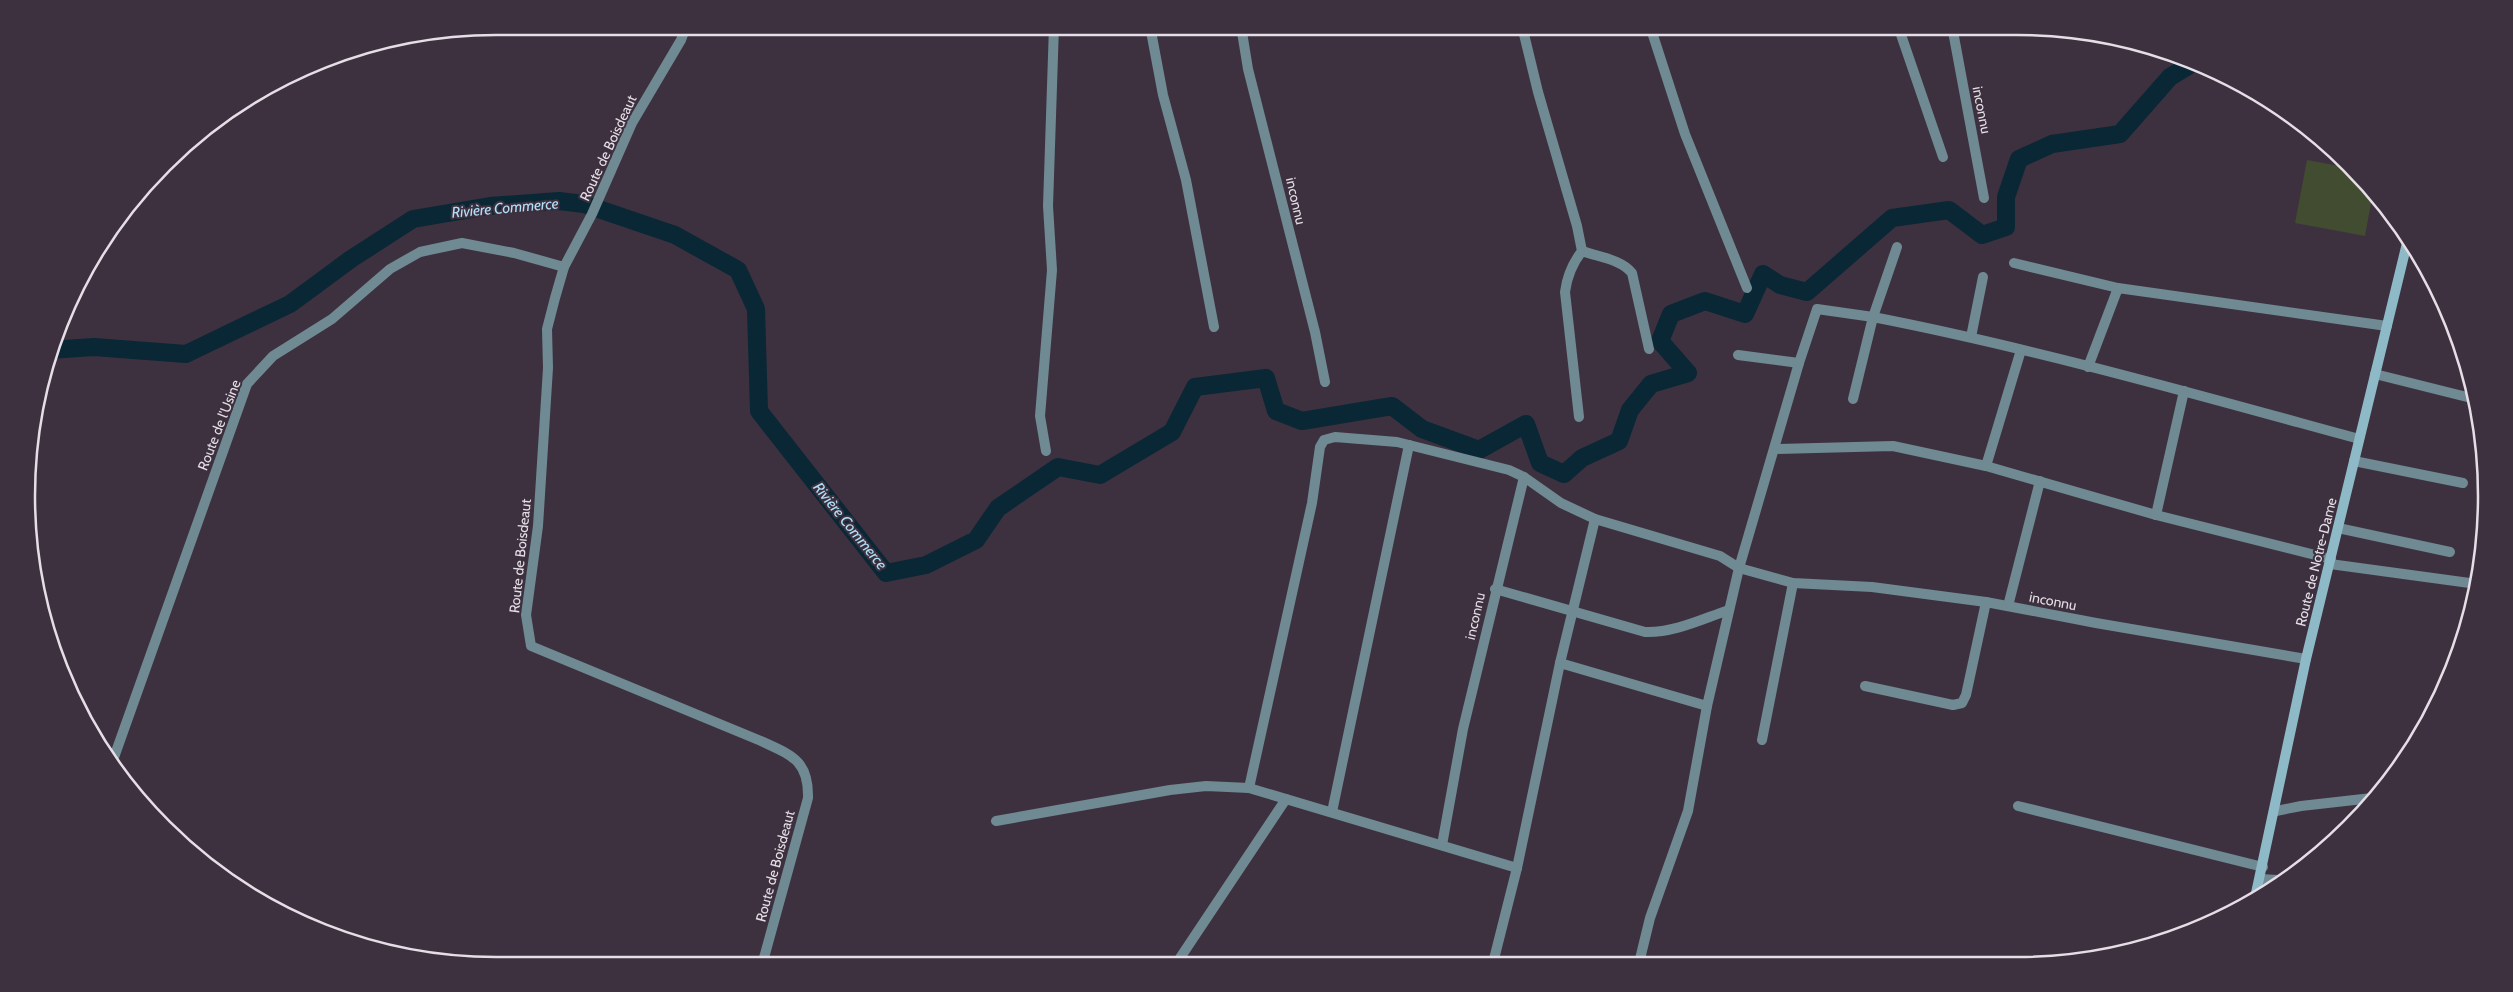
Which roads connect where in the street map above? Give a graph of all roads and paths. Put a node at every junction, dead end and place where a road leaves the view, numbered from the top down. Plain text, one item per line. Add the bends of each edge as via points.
1 (683, 35) edge
2 (1054, 35) edge
3 (1152, 35) edge
4 (1242, 35) edge
5 (1524, 35) edge
6 (1653, 35) edge
7 (1901, 35) edge
8 (1954, 35) edge
9 (1943, 157) dead end
10 (1984, 198) dead end
11 (1897, 247) dead end
12 (2405, 249) edge
13 (1582, 252) junction
14 (2014, 263) dead end
15 (564, 267) junction
16 (1983, 277) dead end
17 (1747, 288) dead end
18 (2118, 288) junction
19 (1873, 317) junction
20 (2386, 326) junction
21 (1214, 327) dead end
22 (1971, 337) junction
23 (1649, 349) dead end
24 (2021, 350) junction
25 (1738, 355) dead end
26 (1799, 363) junction
27 (2088, 367) junction
28 (2375, 374) junction
29 (1325, 382) dead end
30 (2184, 391) junction
31 (2467, 397) edge
32 (1853, 399) dead end
33 (1579, 417) dead end
34 (2359, 439) junction
35 (1409, 445) junction
36 (1775, 449) junction
37 (1046, 451) dead end
38 (2354, 461) junction
39 (1986, 466) junction
40 (1524, 476) junction
41 (2040, 481) junction
42 (2463, 483) dead end
43 (2156, 515) junction
44 (1596, 520) junction
45 (2338, 528) junction
46 (2450, 552) dead end
47 (2331, 562) junction
48 (1739, 568) junction
49 (1793, 583) junction
50 (2469, 583) edge
51 (1495, 589) junction
52 (1986, 602) junction
53 (2008, 606) junction
54 (1729, 610) junction
55 (1572, 612) junction
56 (2306, 659) junction
57 (1560, 663) junction
58 (1865, 686) dead end
59 (1707, 706) junction
60 (1762, 740) dead end
61 (115, 755) edge
62 (1249, 788) junction
63 (1286, 799) junction
64 (2365, 799) edge
65 (2018, 806) dead end
66 (1332, 812) junction
67 (2276, 812) junction
68 (996, 821) dead end
69 (1442, 844) junction
70 (2263, 867) junction
71 (1517, 868) junction
72 (2260, 879) junction
73 (2272, 880) edge
74 (2257, 889) edge
75 (764, 957) edge
76 (1181, 957) edge
77 (1494, 957) edge
78 (1640, 957) edge

1 - 15 street, Route de Boisdeaut via 632,123 592,214
2 - 37 street via 1048,206 1052,270 1040,416
3 - 21 street via 1159,78 1186,180
4 - 29 street, inconnu
5 - 13 street via 1578,226
6 - 17 street via 1685,134
7 - 9 street
8 - 10 street, inconnu
11 - 19 street
12 - 20 street, Route de Notre-Dame
13 - 23 street via 1620,263 1632,273
13 - 33 street via 1570,269 1565,292
14 - 18 street
15 - 61 street, Route de l'Usine via 514,252 462,243 420,252 390,269 332,319 273,356 247,384
15 - 75 street, Route de Boisdeaut via 548,329 538,526 526,615 531,646 753,737 788,753 802,766 807,775 808,798
16 - 22 street
18 - 20 street
18 - 27 street
19 - 22 street
19 - 26 street via 1817,309
19 - 32 street
20 - 28 street, Route de Notre-Dame
22 - 24 street
24 - 27 street
24 - 39 street
25 - 26 street
26 - 36 street
27 - 30 street
28 - 31 street
28 - 34 street, Route de Notre-Dame
30 - 34 street
30 - 43 street
34 - 38 street, Route de Notre-Dame
35 - 40 street
35 - 62 street via 1335,437 1324,440 1320,447 1312,503
35 - 66 street
36 - 39 street via 1893,446
36 - 48 street
38 - 42 street
38 - 45 street, Route de Notre-Dame
39 - 41 street
40 - 44 street via 1561,503
40 - 51 street, inconnu
41 - 43 street
41 - 53 street
43 - 47 street
44 - 48 street via 1720,556
44 - 55 street
45 - 46 street
45 - 47 street, Route de Notre-Dame
47 - 50 street
47 - 56 street, Route de Notre-Dame
48 - 49 street, inconnu
48 - 54 street
49 - 52 street, inconnu via 1872,587
49 - 60 street
51 - 55 street
51 - 69 street, inconnu via 1463,729
52 - 53 street, inconnu
52 - 58 street via 1962,703 1952,705
53 - 56 street, inconnu
54 - 55 street via 1657,632 1645,632
54 - 59 street
55 - 57 street
56 - 67 street, Route de Notre-Dame
57 - 59 street
57 - 71 street
59 - 78 street via 1688,811 1650,918
62 - 63 street
62 - 68 street via 1206,786 1170,790
63 - 66 street
63 - 76 street
64 - 67 street
65 - 70 street
66 - 69 street
67 - 70 street, Route de Notre-Dame
69 - 71 street
70 - 72 street, Route de Notre-Dame
71 - 77 street
72 - 73 street
72 - 74 street, Route de Notre-Dame

